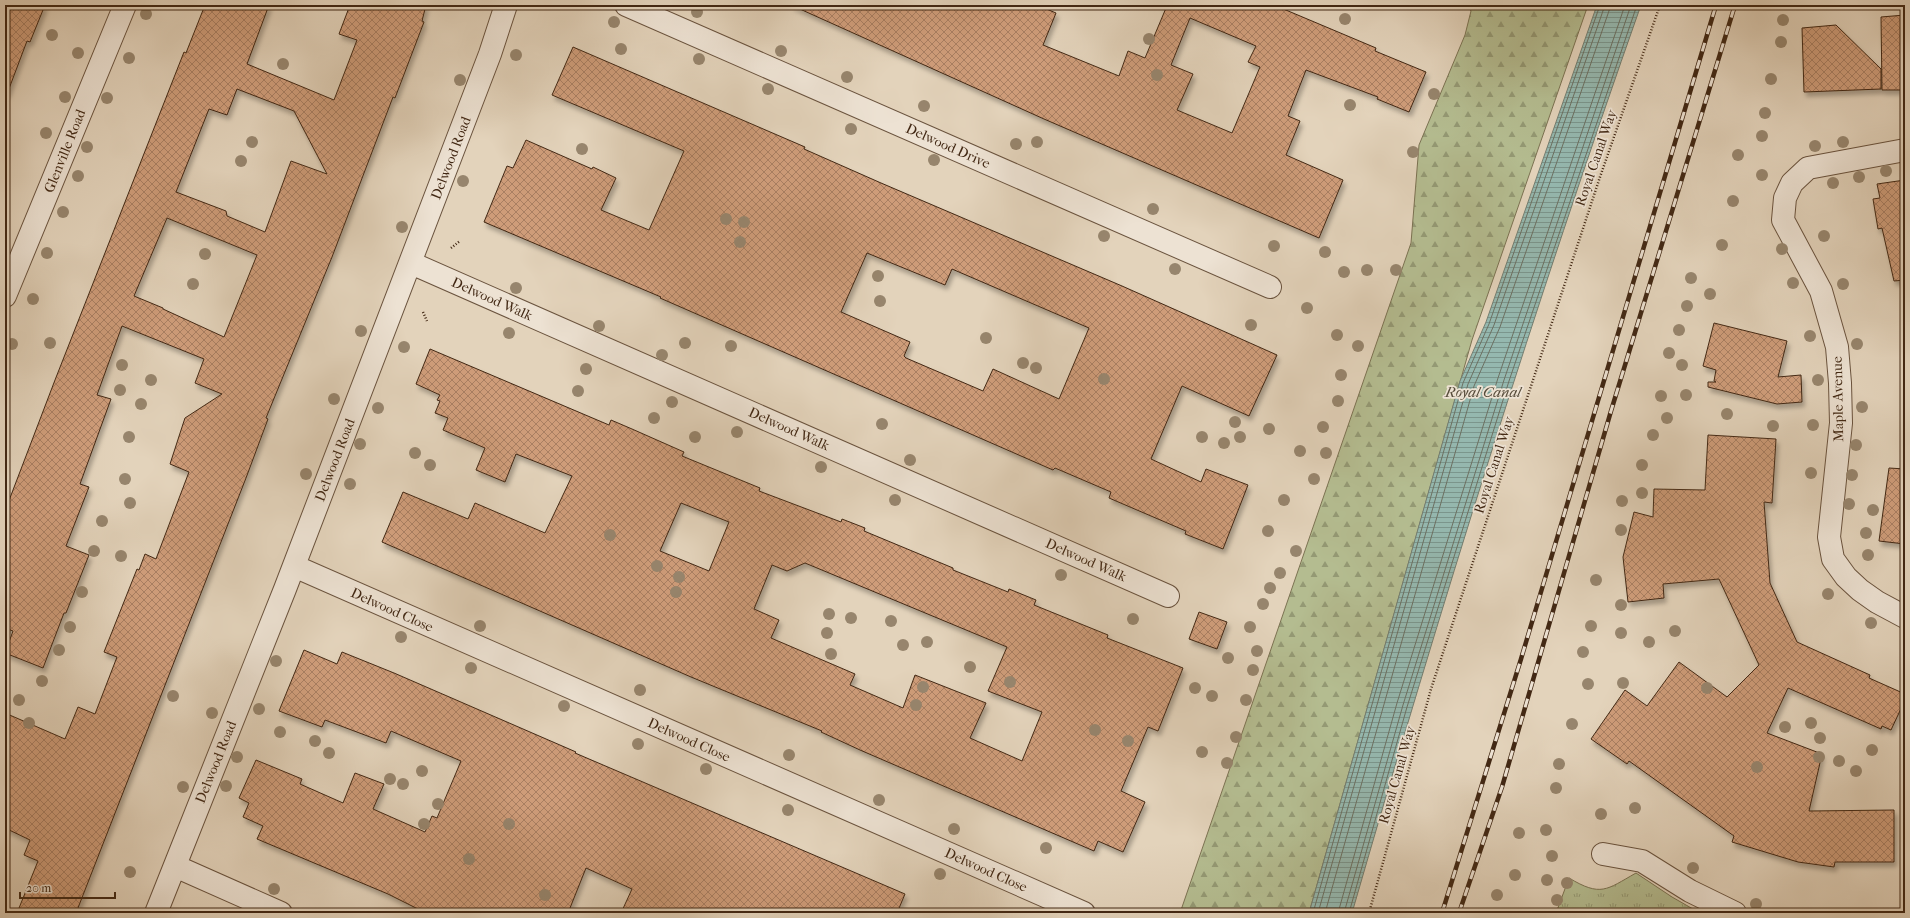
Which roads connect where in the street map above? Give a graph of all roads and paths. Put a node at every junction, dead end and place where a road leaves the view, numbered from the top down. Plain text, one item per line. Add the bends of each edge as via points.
1 (125, 5) edge
2 (506, 5) edge
3 (626, 5) edge
4 (1660, 5) edge
5 (1905, 150) edge
6 (460, 241) dead end
7 (451, 248) dead end
8 (411, 263) junction
9 (1270, 287) dead end
10 (5, 296) edge
11 (423, 312) dead end
12 (427, 322) dead end
13 (294, 566) junction
14 (1168, 596) dead end
15 (1905, 617) edge
16 (1603, 854) dead end
17 (175, 866) junction
18 (156, 913) edge
19 (281, 913) edge
20 (1084, 913) edge
21 (1369, 913) edge
22 (1735, 913) edge

1 - 10 street, Glenville Road
2 - 8 street, Delwood Road
3 - 9 street, Delwood Drive
4 - 21 path, Royal Canal Way via 1600,177 1431,689
5 - 15 street, Maple Avenue via 1808,168 1792,183 1785,198 1783,220 1821,291 1837,347 1841,423 1829,537 1833,559 1846,577 1860,590
6 - 7 path
8 - 13 street, Delwood Road
8 - 14 street, Delwood Walk
11 - 12 path
13 - 17 street, Delwood Road
13 - 20 street, Delwood Close
16 - 22 street via 1642,861 1690,891
17 - 18 street, Delwood Road
17 - 19 street

